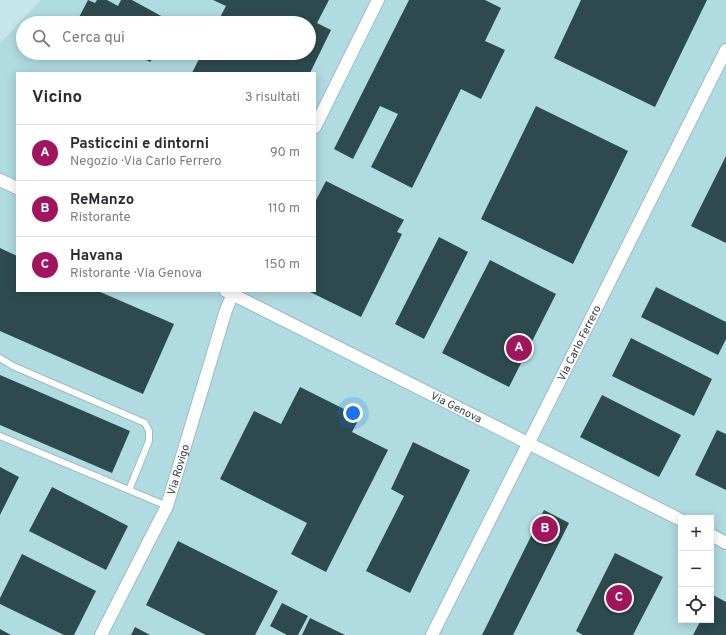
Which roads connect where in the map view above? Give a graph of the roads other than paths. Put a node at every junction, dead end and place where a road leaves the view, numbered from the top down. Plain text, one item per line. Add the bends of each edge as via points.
1 (378, 0) edge
2 (726, 50) edge
3 (316, 125) edge
4 (0, 180) edge
5 (16, 188) edge
6 (231, 292) edge
7 (0, 358) edge
8 (0, 436) edge
9 (530, 443) junction
10 (129, 490) junction
11 (167, 506) junction
12 (678, 518) edge
13 (714, 537) edge
14 (726, 543) edge
15 (101, 635) edge
16 (432, 635) edge

1 - 3 street
2 - 9 street, Via Carlo Ferrero
4 - 5 street
6 - 9 street, Via Genova
6 - 11 street, Via Rovigo
7 - 10 lane via 145,423 149,431 149,441
8 - 10 lane
9 - 12 street, Via Genova
9 - 16 street, Via Carlo Ferrero
10 - 11 lane
11 - 15 street, Via Rovigo
13 - 14 street

